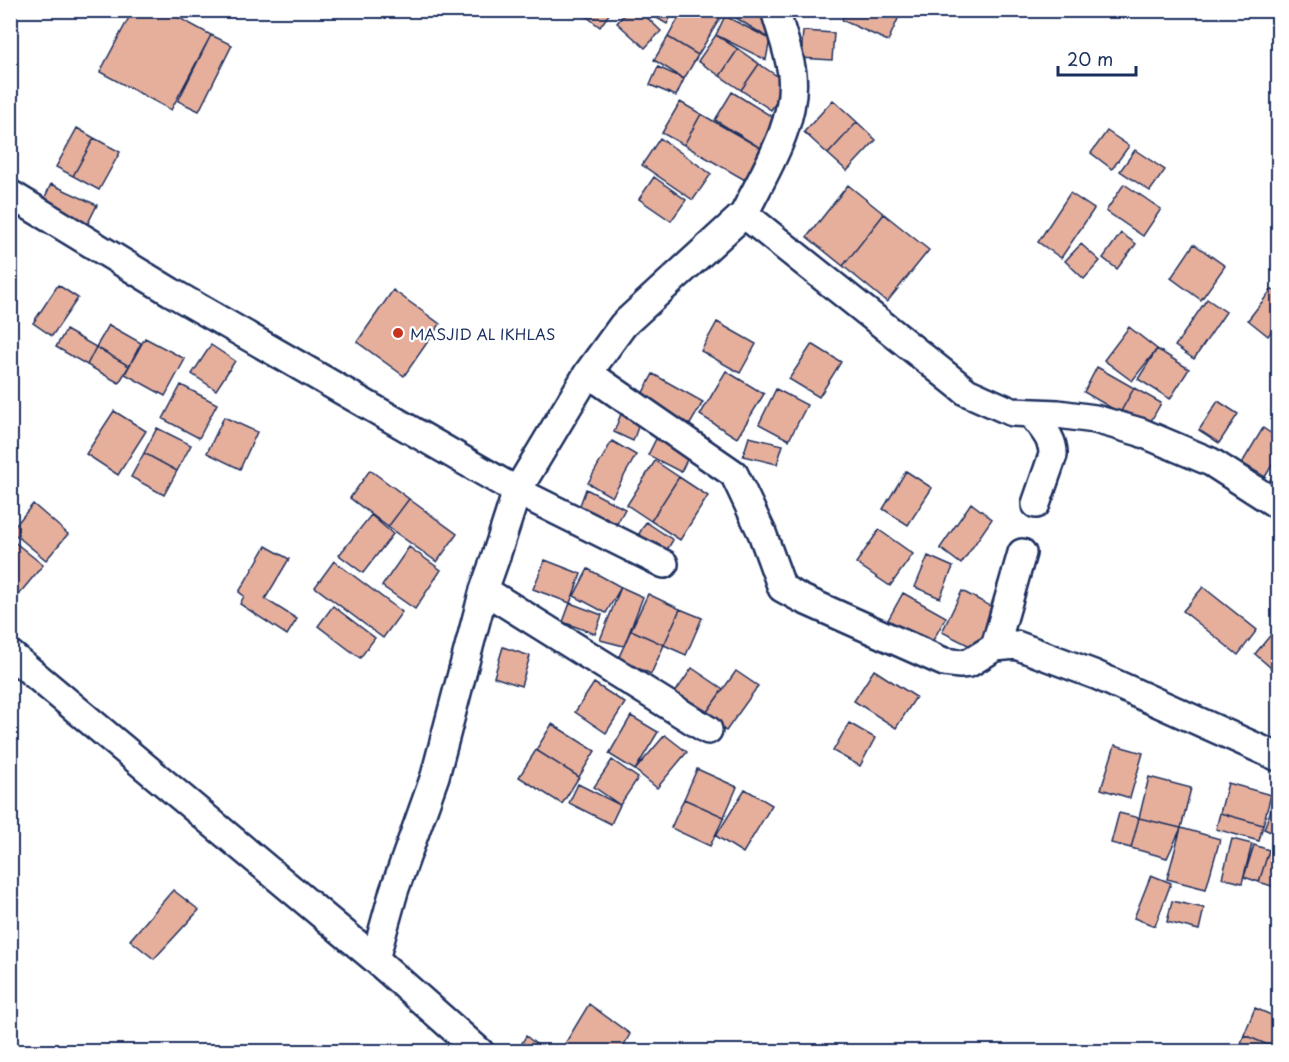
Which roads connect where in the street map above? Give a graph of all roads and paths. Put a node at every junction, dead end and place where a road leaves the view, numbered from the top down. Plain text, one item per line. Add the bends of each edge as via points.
1 (775, 10) edge
2 (10, 194) edge
3 (744, 214) junction
4 (588, 373) junction
5 (1030, 413) junction
6 (517, 491) junction
7 (1036, 504) dead end
8 (1278, 505) edge
9 (1022, 553) dead end
10 (664, 564) dead end
11 (483, 590) junction
12 (995, 647) junction
13 (10, 654) edge
14 (708, 730) dead end
15 (1278, 756) edge
16 (375, 959) junction
17 (480, 1052) edge

1 - 3 street via 789,57 792,99 784,131
2 - 6 street via 171,292
3 - 4 street via 623,325
3 - 5 street via 967,393 1012,412
4 - 6 street
4 - 12 street via 734,474 782,588 944,662 969,663
5 - 7 street via 1052,441 1053,449
5 - 8 street via 1095,419 1140,432 1211,462
6 - 10 street
6 - 11 street
9 - 12 street
11 - 14 street
11 - 16 street via 435,776 394,891
12 - 15 street via 1016,645 1096,675
13 - 16 street
16 - 17 street

